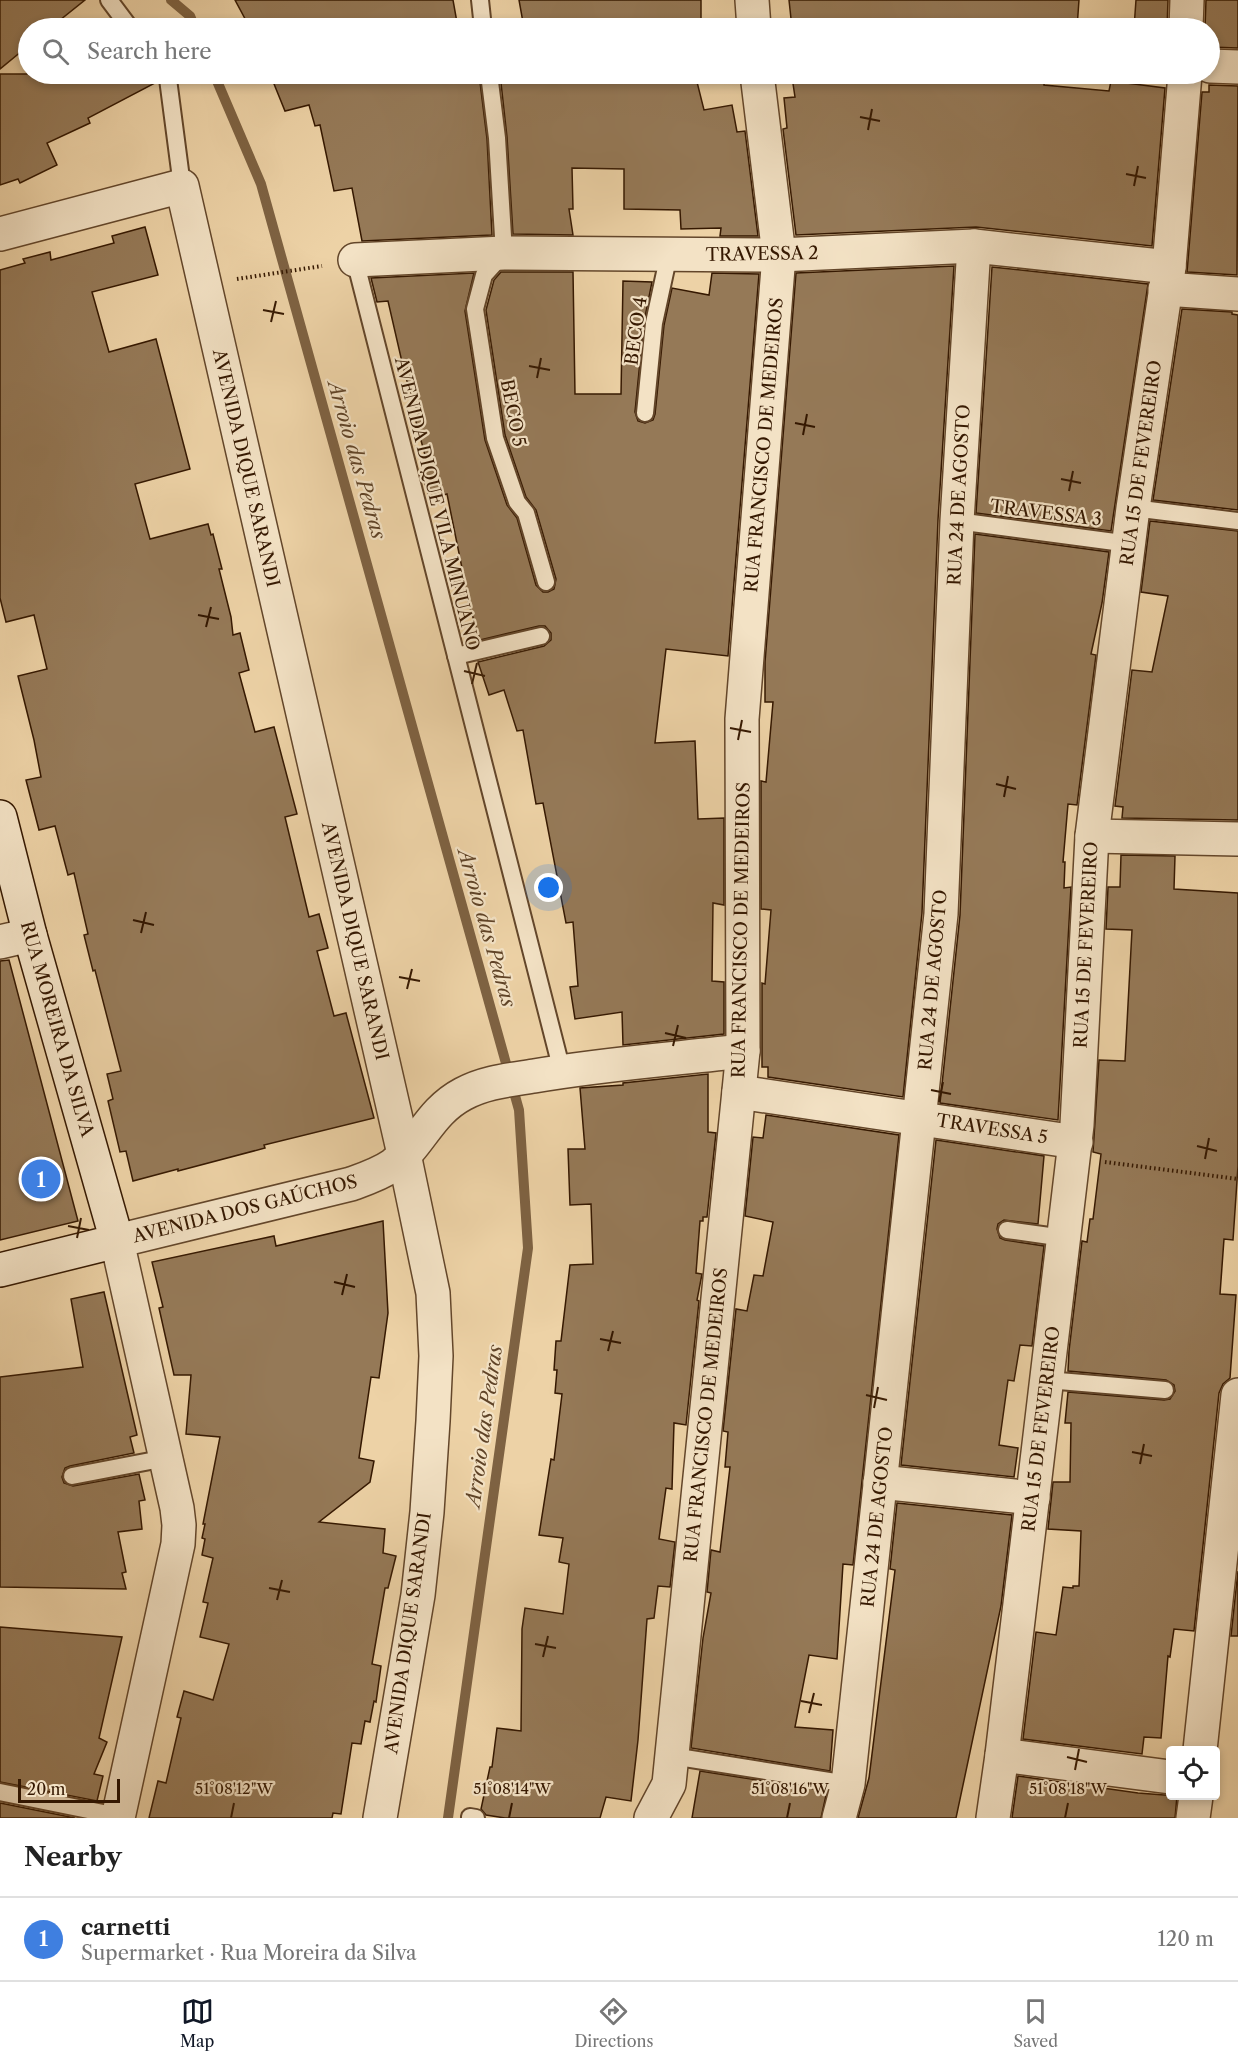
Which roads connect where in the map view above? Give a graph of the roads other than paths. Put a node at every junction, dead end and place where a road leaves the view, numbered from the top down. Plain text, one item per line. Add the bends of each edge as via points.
1 (109, 0) edge
2 (480, 0) edge
3 (752, 0) edge
4 (1187, 0) edge
5 (122, 18) edge
6 (482, 18) edge
7 (753, 18) edge
8 (1186, 18) edge
9 (1220, 66) edge
10 (1238, 67) edge
11 (169, 84) edge
12 (490, 84) edge
13 (759, 84) edge
14 (1184, 84) edge
15 (182, 186) junction
16 (0, 234) edge
17 (974, 246) junction
18 (504, 253) junction
19 (669, 254) junction
20 (779, 255) junction
21 (341, 262) joint
22 (1167, 278) junction
23 (1238, 294) edge
24 (645, 413) dead end
25 (1133, 508) junction
26 (957, 521) junction
27 (1238, 521) edge
28 (1130, 544) junction
29 (546, 582) dead end
30 (541, 636) dead end
31 (456, 656) junction
32 (0, 817) edge
33 (1092, 836) junction
34 (1238, 839) edge
35 (15, 939) edge
36 (743, 1051) junction
37 (555, 1072) junction
38 (739, 1092) junction
39 (919, 1119) junction
40 (1076, 1142) junction
41 (405, 1154) junction
42 (1007, 1230) dead end
43 (1064, 1238) junction
44 (117, 1240) junction
45 (0, 1270) edge
46 (1047, 1380) junction
47 (1166, 1390) dead end
48 (1238, 1395) edge
49 (166, 1458) junction
50 (72, 1476) dead end
51 (880, 1482) junction
52 (1033, 1498) junction
53 (1200, 1746) edge
54 (1002, 1755) junction
55 (672, 1756) junction
56 (1166, 1776) edge
57 (848, 1784) junction
58 (0, 1792) edge
59 (1195, 1800) edge
60 (118, 1817) edge
61 (380, 1818) edge
62 (651, 1818) edge
63 (839, 1818) edge
64 (993, 1818) edge
65 (1193, 1818) edge

1 - 5 lane
2 - 6 lane
3 - 7 street
4 - 8 street
9 - 10 street
11 - 15 lane, AVENIDA DIQUE SARANDI
12 - 18 lane
13 - 20 street, RUA FRANCISCO DE MEDEIROS
14 - 22 street, RUA 15 DE FEVEREIRO
15 - 16 street
15 - 41 street, AVENIDA DIQUE SARANDI
17 - 20 street, TRAVESSA 2
17 - 22 street, TRAVESSA 2
17 - 26 street, RUA 24 DE AGOSTO
18 - 19 street, TRAVESSA 2
18 - 21 street, TRAVESSA 2
18 - 29 lane, BECO 5 via 484,274 475,309 495,438 517,502 526,513
19 - 20 street, TRAVESSA 2
19 - 24 lane, BECO 4 via 654,323
20 - 36 street, RUA FRANCISCO DE MEDEIROS via 742,719
21 - 31 lane, AVENIDA DIQUE VILA MINUANO
22 - 23 street, TRAVESSA 2
22 - 25 street, RUA 15 DE FEVEREIRO
25 - 27 lane
25 - 28 street, RUA 15 DE FEVEREIRO
26 - 28 lane, TRAVESSA 3
26 - 39 street, RUA 24 DE AGOSTO via 941,914
28 - 33 street, RUA 15 DE FEVEREIRO
30 - 31 lane
31 - 37 lane, AVENIDA DIQUE VILA MINUANO
32 - 35 street, RUA MOREIRA DA SILVA
33 - 34 street
33 - 40 street, RUA 15 DE FEVEREIRO
35 - 44 street, RUA MOREIRA DA SILVA
36 - 37 street, AVENIDA DOS GAÚCHOS
36 - 38 street, RUA FRANCISCO DE MEDEIROS
37 - 41 street, AVENIDA DOS GAÚCHOS via 485,1084 462,1094 441,1109
38 - 39 street, TRAVESSA 5
38 - 55 street, RUA FRANCISCO DE MEDEIROS
39 - 40 street, TRAVESSA 5
39 - 51 street, RUA 24 DE AGOSTO
40 - 43 street, RUA 15 DE FEVEREIRO
41 - 44 street, AVENIDA DOS GAÚCHOS via 374,1176 351,1184
41 - 61 street, AVENIDA DIQUE SARANDI via 434,1293 436,1356 418,1595
42 - 43 lane
43 - 46 street, RUA 15 DE FEVEREIRO
44 - 45 street, AVENIDA DOS GAÚCHOS
44 - 49 street, RUA MOREIRA DA SILVA
46 - 47 lane
46 - 52 street, RUA 15 DE FEVEREIRO
48 - 53 street
49 - 50 lane
49 - 60 street, RUA MOREIRA DA SILVA via 179,1525 178,1544
51 - 52 street
51 - 57 street, RUA 24 DE AGOSTO
52 - 54 street, RUA 15 DE FEVEREIRO
54 - 56 street
54 - 64 street, RUA 15 DE FEVEREIRO
55 - 57 lane
55 - 62 street, RUA FRANCISCO DE MEDEIROS via 669,1784
57 - 63 street, RUA 24 DE AGOSTO
58 - 60 lane
59 - 65 street

